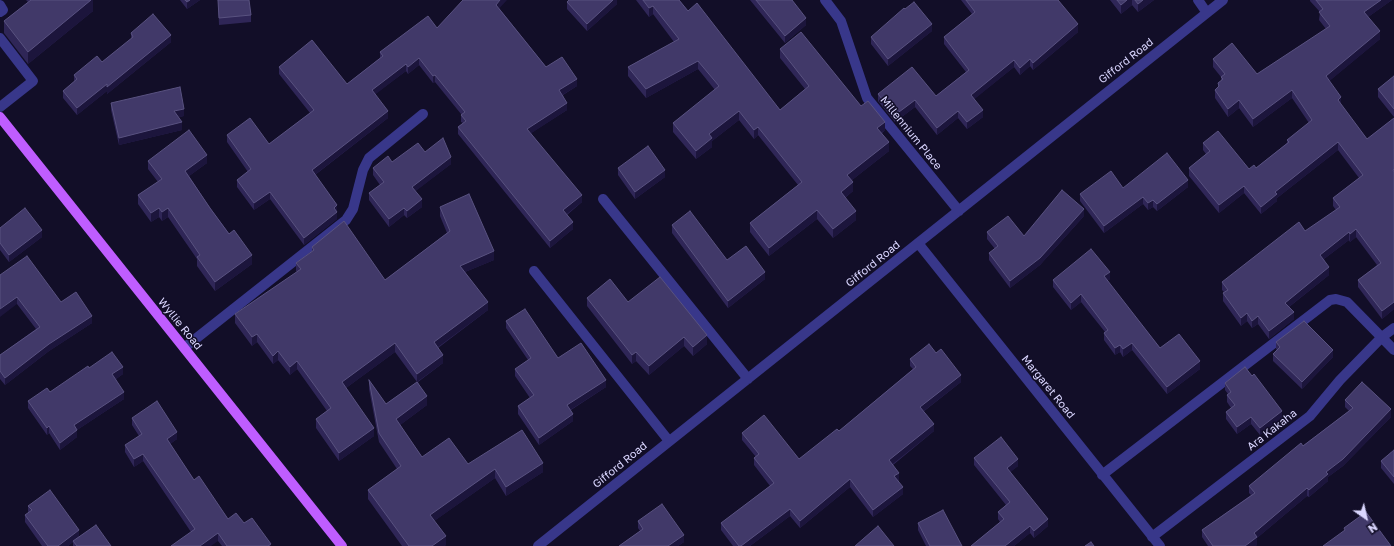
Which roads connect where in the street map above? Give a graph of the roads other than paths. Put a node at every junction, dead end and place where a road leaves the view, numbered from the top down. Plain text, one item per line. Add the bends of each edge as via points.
1 (825, 0) edge
2 (1198, 0) edge
3 (1223, 0) edge
4 (0, 5) edge
5 (0, 12) edge
6 (1207, 13) junction
7 (0, 38) edge
8 (0, 106) edge
9 (423, 114) dead end
10 (0, 117) edge
11 (603, 199) dead end
12 (959, 210) junction
13 (918, 244) junction
14 (534, 271) dead end
15 (1394, 328) edge
16 (1382, 337) junction
17 (184, 348) junction
18 (1394, 350) edge
19 (748, 379) junction
20 (669, 441) junction
21 (1102, 475) junction
22 (1152, 537) junction
23 (342, 546) edge
24 (538, 546) edge
25 (1160, 546) edge

1 - 12 street, Millennium Place via 841,21 867,98
2 - 6 street
3 - 6 street, Gifford Road
4 - 5 street via 3,10
6 - 12 street, Gifford Road
7 - 8 street via 33,81
9 - 17 street via 369,158 365,164 353,209 346,220
10 - 17 main road, Wyllie Road
11 - 19 street
12 - 13 street, Gifford Road
13 - 19 street, Gifford Road
13 - 21 street, Margaret Road
14 - 20 street
15 - 16 street, Ara Kakaha
16 - 18 street
16 - 21 street via 1347,302 1330,300
16 - 22 street, Ara Kakaha via 1340,380 1310,416
17 - 23 main road, Wyllie Road
19 - 20 street, Gifford Road
20 - 24 street, Gifford Road
21 - 22 street, Margaret Road
22 - 25 street, Margaret Road

